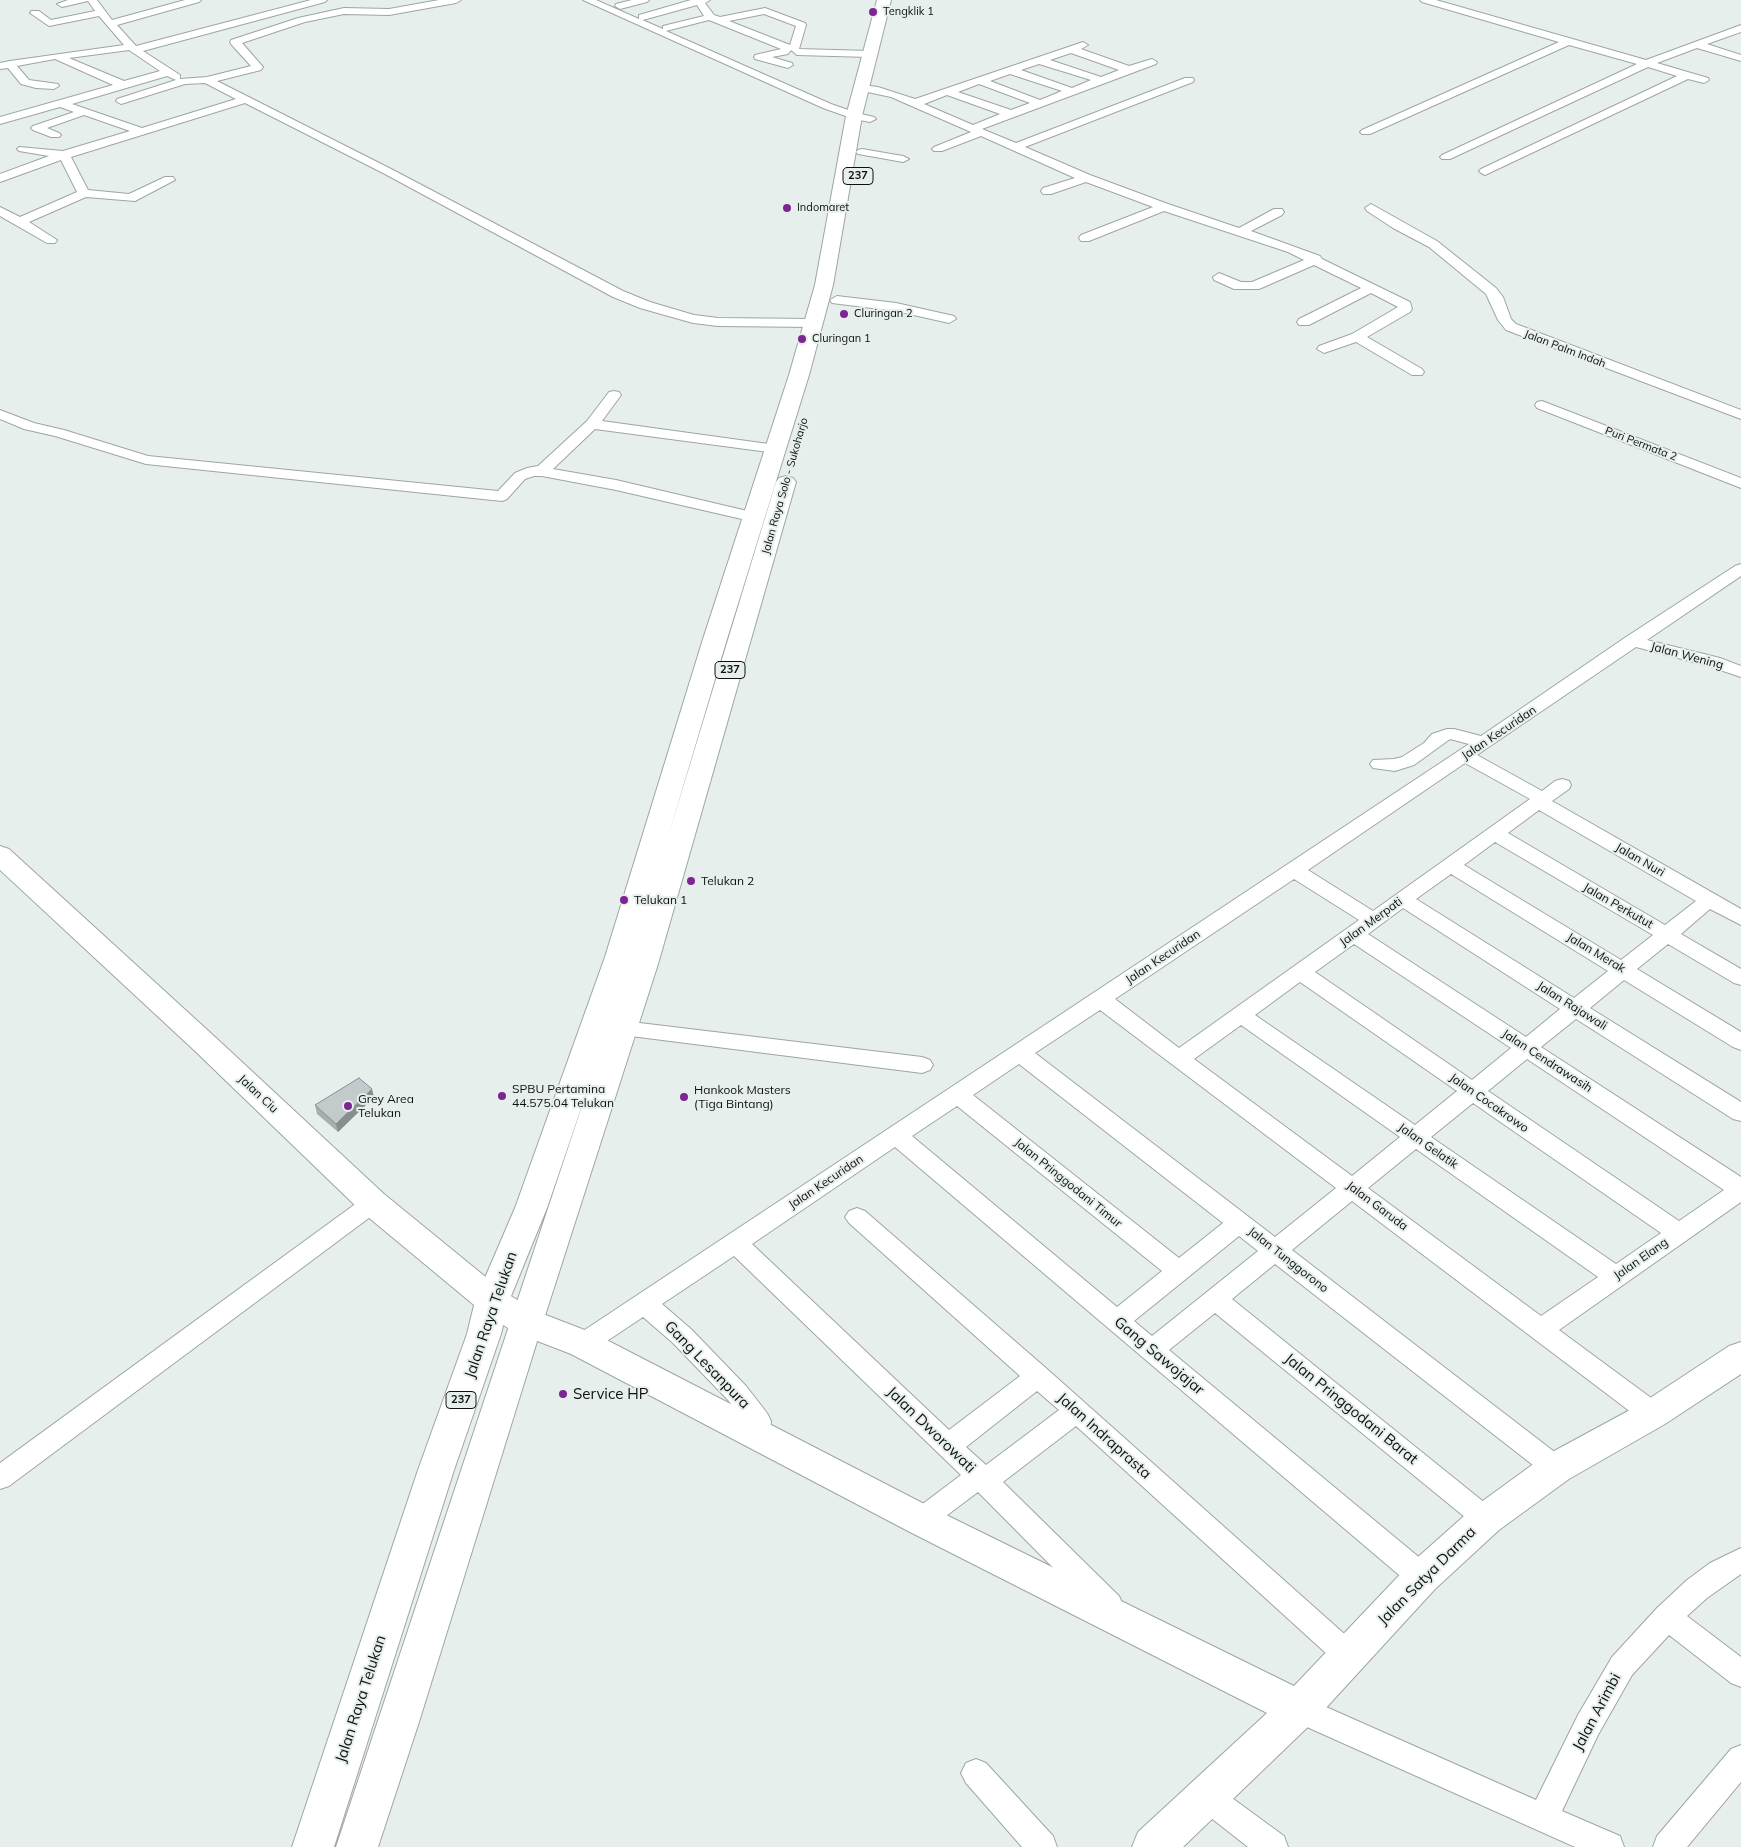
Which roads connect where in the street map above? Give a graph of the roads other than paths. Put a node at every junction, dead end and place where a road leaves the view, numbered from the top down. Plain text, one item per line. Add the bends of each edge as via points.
1 (84, 0) edge
2 (92, 0) edge
3 (196, 0) edge
4 (322, 0) edge
5 (456, 0) edge
6 (588, 0) edge
7 (606, 0) edge
8 (644, 0) edge
9 (700, 0) edge
10 (884, 0) edge
11 (897, 0) edge
12 (1425, 0) edge
13 (179, 2) edge
14 (62, 4) dead end
15 (620, 6) junction
16 (35, 13) dead end
17 (100, 13) junction
18 (643, 17) junction
19 (714, 19) junction
20 (110, 24) junction
21 (217, 28) junction
22 (667, 28) junction
23 (1741, 28) edge
24 (1724, 34) junction
25 (1741, 40) edge
26 (1570, 41) junction
27 (235, 42) junction
28 (1090, 42) dead end
29 (1698, 45) junction
30 (132, 48) junction
31 (1071, 49) junction
32 (792, 50) junction
33 (870, 52) junction
34 (56, 56) junction
35 (759, 57) junction
36 (1741, 58) edge
37 (1039, 60) junction
38 (1152, 62) dead end
39 (1648, 63) junction
40 (5, 65) edge
41 (1010, 70) junction
42 (1129, 70) junction
43 (168, 72) junction
44 (1687, 75) junction
45 (207, 80) junction
46 (1101, 80) junction
47 (1189, 80) dead end
48 (1704, 80) dead end
49 (184, 81) junction
50 (980, 81) junction
51 (123, 85) junction
52 (54, 86) dead end
53 (870, 89) junction
54 (1072, 91) junction
55 (948, 92) junction
56 (244, 100) junction
57 (121, 101) dead end
58 (915, 103) junction
59 (1039, 103) junction
60 (62, 104) junction
61 (86, 111) junction
62 (1010, 114) junction
63 (862, 118) junction
64 (0, 121) edge
65 (978, 130) junction
66 (141, 131) junction
67 (1366, 132) dead end
68 (55, 135) dead end
69 (1016, 147) junction
70 (23, 149) dead end
71 (938, 149) dead end
72 (862, 152) junction
73 (64, 155) junction
74 (1446, 157) dead end
75 (903, 159) dead end
76 (1485, 172) dead end
77 (0, 178) edge
78 (1086, 178) junction
79 (169, 180) dead end
80 (1047, 191) dead end
81 (84, 193) junction
82 (1164, 207) junction
83 (1370, 208) dead end
84 (853, 211) dead end
85 (1278, 212) dead end
86 (1, 213) edge
87 (21, 222) junction
88 (1242, 231) junction
89 (1085, 238) dead end
90 (51, 240) dead end
91 (1316, 260) junction
92 (1220, 278) dead end
93 (1372, 288) junction
94 (838, 293) joint
95 (832, 319) dead end
96 (949, 319) dead end
97 (1304, 322) dead end
98 (814, 323) junction
99 (1357, 337) junction
100 (1324, 349) dead end
101 (1416, 372) dead end
102 (808, 375) junction
103 (614, 395) dead end
104 (1542, 405) dead end
105 (0, 414) edge
106 (1741, 415) edge
107 (592, 424) junction
108 (776, 449) junction
109 (542, 471) junction
110 (1741, 483) edge
111 (755, 517) junction
112 (1741, 569) edge
113 (1632, 641) junction
114 (1741, 672) edge
115 (1485, 742) junction
116 (1465, 756) junction
117 (1379, 764) dead end
118 (1562, 785) dead end
119 (1541, 800) junction
120 (1494, 834) junction
121 (0, 855) edge
122 (1450, 865) junction
123 (645, 867) junction
124 (672, 869) junction
125 (1294, 870) junction
126 (1402, 899) junction
127 (1709, 900) junction
128 (1741, 918) edge
129 (1373, 920) junction
130 (1354, 934) junction
131 (1667, 934) junction
132 (631, 961) junction
133 (1623, 970) junction
134 (1300, 972) junction
135 (1741, 978) edge
136 (1100, 999) junction
137 (1575, 1008) junction
138 (1241, 1015) junction
139 (623, 1028) junction
140 (1741, 1042) edge
141 (1526, 1048) junction
142 (1020, 1053) junction
143 (1180, 1058) junction
144 (922, 1065) dead end
145 (1472, 1091) junction
146 (957, 1094) junction
147 (1741, 1113) edge
148 (896, 1135) junction
149 (1416, 1137) junction
150 (1353, 1188) junction
151 (1741, 1190) edge
152 (373, 1203) junction
153 (857, 1217) dead end
154 (1240, 1222) junction
155 (1678, 1234) junction
156 (735, 1242) junction
157 (1276, 1250) junction
158 (1179, 1271) junction
159 (1616, 1277) junction
160 (1215, 1299) junction
161 (492, 1301) junction
162 (644, 1303) junction
163 (1118, 1321) junction
164 (526, 1322) junction
165 (1541, 1329) junction
166 (582, 1344) junction
167 (1152, 1350) junction
168 (1741, 1356) edge
169 (1038, 1376) junction
170 (1077, 1411) junction
171 (1653, 1414) junction
172 (757, 1435) junction
173 (948, 1446) junction
174 (1556, 1468) junction
175 (0, 1478) edge
176 (982, 1478) junction
177 (1486, 1518) junction
178 (921, 1520) junction
179 (1741, 1560) edge
180 (1422, 1578) junction
181 (1667, 1617) junction
182 (1124, 1621) junction
183 (1349, 1656) junction
184 (1741, 1674) edge
185 (1299, 1710) junction
186 (1741, 1759) edge
187 (976, 1773) dead end
188 (1208, 1797) junction
189 (1543, 1818) junction
190 (1603, 1846) edge
191 (313, 1847) edge
192 (357, 1847) edge
193 (1042, 1847) edge
194 (1153, 1847) edge
195 (1273, 1847) edge
196 (1668, 1847) edge

1 - 14 street
2 - 17 street
3 - 13 street
4 - 21 street
5 - 27 street via 386,12 344,11 314,16
6 - 63 street
7 - 15 street
8 - 15 street
9 - 18 street
9 - 19 street
10 - 33 main road, Jalan Raya Solo - Sukoharjo / 237
11 - 53 main road, Jalan Raya Solo - Sukoharjo / 237
12 - 26 street
13 - 20 street
15 - 18 street
16 - 17 street via 49,23
17 - 20 street
18 - 22 street
19 - 22 street
19 - 32 street
19 - 32 street via 766,11 801,26
20 - 30 street
21 - 27 street
21 - 30 street
22 - 35 street via 740,60
23 - 24 street
24 - 25 street
24 - 29 street
26 - 39 street
26 - 67 street
27 - 45 street via 258,67
28 - 31 street
29 - 36 street
29 - 39 street
30 - 34 street
30 - 43 street
31 - 37 street
31 - 42 street
32 - 33 street
32 - 35 street
32 - 35 street via 788,69
33 - 53 main road, Jalan Raya Solo - Sukoharjo / 237
34 - 40 street
34 - 51 street
37 - 41 street
37 - 46 street
38 - 42 street
39 - 44 street
39 - 74 street
40 - 52 street via 26,82
41 - 50 street
41 - 54 street
42 - 46 street
43 - 49 street
43 - 51 street
44 - 48 street
44 - 76 street
45 - 49 street
45 - 56 street
46 - 54 street
47 - 69 street
49 - 57 street
50 - 55 street
50 - 59 street
51 - 60 street
53 - 58 street
53 - 63 main road, Jalan Raya Solo - Sukoharjo / 237
54 - 59 street
55 - 58 street
55 - 62 street
56 - 66 street
56 - 98 street via 644,305 701,320
58 - 65 street
59 - 62 street
60 - 61 street
60 - 64 street
61 - 66 street
61 - 68 street via 37,128
62 - 65 street
63 - 72 main road, Jalan Raya Solo - Sukoharjo / 237
63 - 98 main road, Jalan Raya Solo - Sukoharjo / 237
65 - 69 street
65 - 71 street
66 - 73 street
69 - 78 street
70 - 73 street
72 - 75 street
72 - 84 main road, Jalan Raya Solo - Sukoharjo / 237
73 - 77 street
73 - 81 street
78 - 80 street
78 - 82 street
79 - 81 street via 131,198
81 - 87 street
82 - 88 street
82 - 89 street
83 - 106 street, Jalan Palm Indah via 1433,244 1491,291 1511,328
85 - 88 street
86 - 87 street
87 - 90 street
88 - 91 street
91 - 92 street via 1254,286 1244,287
91 - 93 street
93 - 97 street
93 - 99 street via 1406,307
94 - 95 main road
94 - 96 street
98 - 102 main road, Jalan Raya Solo - Sukoharjo / 237 via 814,353
99 - 100 street
99 - 101 street
102 - 108 main road, Jalan Raya Solo - Sukoharjo / 237
102 - 124 main road, Jalan Raya Solo - Sukoharjo / 237
103 - 107 street
104 - 110 street, Puri Permata 2
105 - 109 street via 29,426 158,461 502,496 520,476
107 - 108 street
107 - 109 street
108 - 111 main road, Jalan Raya Solo - Sukoharjo / 237
109 - 111 street
111 - 123 main road, Jalan Raya Solo - Sukoharjo / 237
112 - 113 street, Jalan Kecuridan
113 - 114 street, Jalan Wening
113 - 115 street, Jalan Kecuridan
115 - 116 street, Jalan Kecuridan
115 - 117 street via 1447,734 1408,762
116 - 119 street, Jalan Nuri
116 - 125 street, Jalan Kecuridan
118 - 119 street, Jalan Merpati
119 - 120 street, Jalan Merpati
119 - 127 street, Jalan Nuri
120 - 122 street, Jalan Merpati
120 - 131 street, Jalan Perkutut
121 - 152 main road, Jalan Ciu
122 - 126 street, Jalan Merpati
122 - 133 street, Jalan Merak
123 - 124 main road
123 - 132 main road, Jalan Raya Solo - Sukoharjo / 237
124 - 132 main road, Jalan Raya Solo - Sukoharjo / 237
125 - 129 street
125 - 136 street, Jalan Kecuridan
126 - 129 street, Jalan Merpati
126 - 137 street, Jalan Rajawali
127 - 128 street, Jalan Nuri
127 - 131 street
129 - 130 street, Jalan Merpati
130 - 134 street, Jalan Merpati
130 - 141 street, Jalan Cendrawasih
131 - 133 street
131 - 135 street, Jalan Perkutut
132 - 139 main road, 237
132 - 161 main road, Jalan Raya Telukan / 237
133 - 137 street
133 - 140 street, Jalan Merak
134 - 138 street, Jalan Merpati
134 - 145 street, Jalan Cocakrowo
136 - 142 street, Jalan Kecuridan
136 - 143 street, Jalan Garuda
137 - 141 street
137 - 147 street, Jalan Rajawali
138 - 143 street, Jalan Merpati
138 - 149 street, Jalan Gelatik
139 - 144 street
139 - 164 main road, 237
141 - 145 street
141 - 151 street, Jalan Cendrawasih
142 - 146 street, Jalan Kecuridan
142 - 154 street, Jalan Tunggorono
143 - 150 street, Jalan Garuda
145 - 149 street
145 - 155 street, Jalan Cocakrowo
146 - 148 street, Jalan Kecuridan
146 - 158 street, Jalan Pringgodani Timur
148 - 156 street, Jalan Kecuridan
148 - 163 street, Gang Sawojajar
149 - 150 street
149 - 159 street, Jalan Gelatik
150 - 157 street
150 - 165 street, Jalan Garuda
151 - 155 street, Jalan Elang
152 - 161 main road, Jalan Ciu
152 - 175 street
153 - 169 street, Jalan Indraprasta
154 - 157 street, Jalan Tunggorono
154 - 158 street
155 - 159 street, Jalan Elang
156 - 162 street, Jalan Kecuridan
156 - 173 street, Jalan Dworowati
157 - 160 street
157 - 174 street, Jalan Tunggorono
158 - 163 street
159 - 165 street, Jalan Elang
160 - 167 street
160 - 177 street, Jalan Pringgodani Barat
161 - 164 main road, Jalan Ciu
161 - 191 main road, Jalan Raya Telukan / 237 via 484,1334 436,1470
162 - 166 street, Jalan Kecuridan
162 - 172 street, Gang Lesanpura via 737,1392 758,1421
163 - 167 street, Gang Sawojajar
164 - 166 main road, Jalan Ciu
164 - 192 main road, 237
165 - 171 street, Jalan Garuda
166 - 172 main road, Jalan Ciu
167 - 180 street, Gang Sawojajar
168 - 171 main road, Jalan Satya Darma
169 - 170 street, Jalan Indraprasta
169 - 173 street
170 - 176 street
170 - 183 street, Jalan Indraprasta
171 - 174 main road, Jalan Satya Darma
172 - 178 main road, Jalan Ciu
173 - 176 street, Jalan Dworowati
174 - 177 main road, Jalan Satya Darma
176 - 178 street
176 - 182 street, Jalan Dworowati
177 - 180 main road, Jalan Satya Darma
178 - 182 main road, Jalan Ciu
179 - 181 street, Jalan Arimbi via 1697,1589
180 - 183 main road, Jalan Satya Darma
181 - 184 street
181 - 189 street, Jalan Arimbi via 1622,1666 1588,1725
182 - 185 main road, Jalan Ciu
183 - 185 main road, Jalan Satya Darma
185 - 188 main road, Jalan Satya Darma
185 - 189 street
186 - 196 street
187 - 193 street
188 - 194 main road, Jalan Satya Darma
188 - 195 street
189 - 190 street

